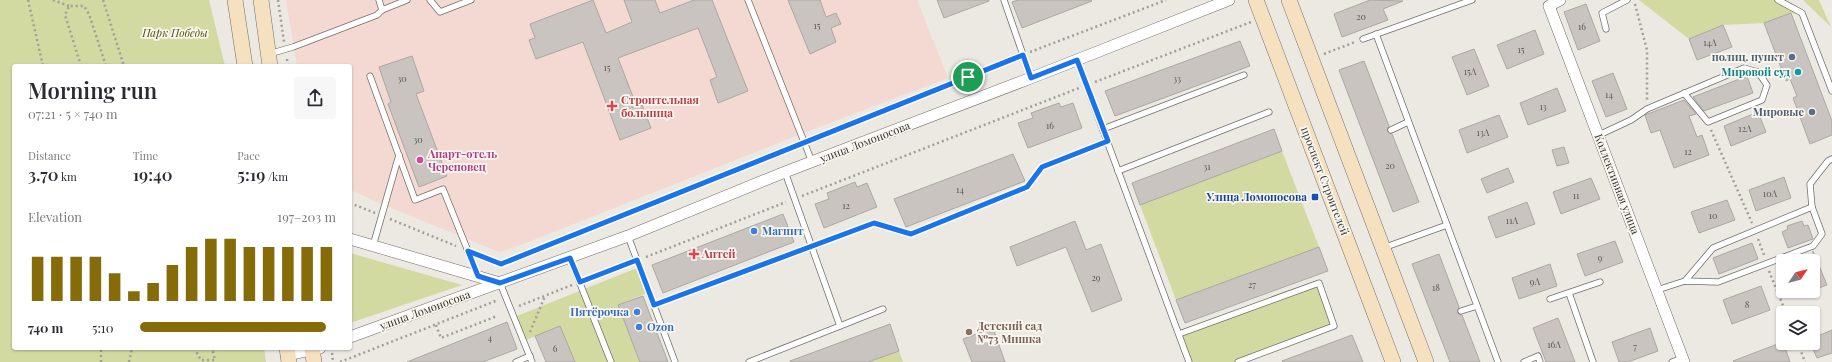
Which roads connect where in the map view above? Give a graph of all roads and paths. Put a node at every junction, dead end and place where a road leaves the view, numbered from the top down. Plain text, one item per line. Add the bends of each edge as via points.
1 (28, 0) edge
2 (53, 0) edge
3 (103, 0) edge
4 (235, 0) edge
5 (261, 0) edge
6 (278, 0) edge
7 (379, 0) edge
8 (407, 0) edge
9 (430, 0) edge
10 (471, 0) edge
11 (748, 0) edge
12 (1004, 0) edge
13 (1166, 0) edge
14 (1229, 0) edge
15 (1256, 0) edge
16 (1289, 0) edge
17 (1472, 0) edge
18 (1560, 0) edge
19 (1627, 0) edge
20 (1634, 0) edge
21 (1778, 0) edge
22 (70, 6) junction
23 (382, 10) junction
24 (1263, 17) junction
25 (1606, 29) dead end
26 (1376, 34) junction
27 (1363, 39) joint
28 (285, 50) junction
29 (1324, 54) dead end
30 (1023, 55) junction
31 (269, 60) edge
32 (1077, 60) junction
33 (43, 64) edge
34 (80, 64) edge
35 (105, 64) edge
36 (123, 64) edge
37 (245, 64) edge
38 (288, 64) edge
39 (1244, 75) dead end
40 (370, 76) dead end
41 (1031, 78) junction
42 (1087, 85) junction
43 (1832, 91) edge
44 (1684, 93) junction
45 (1647, 109) junction
46 (1268, 112) dead end
47 (1408, 122) junction
48 (1708, 122) junction
49 (1103, 129) junction
50 (1391, 130) dead end
51 (1599, 135) junction
52 (1108, 141) junction
53 (804, 142) junction
54 (399, 155) junction
55 (1832, 159) edge
56 (812, 162) junction
57 (1118, 171) junction
58 (785, 172) junction
59 (794, 199) junction
60 (352, 204) edge
61 (1812, 207) junction
62 (382, 216) junction
63 (1447, 225) junction
64 (1756, 230) junction
65 (628, 236) junction
66 (352, 240) edge
67 (373, 246) junction
68 (811, 246) junction
69 (1383, 248) junction
70 (468, 251) junction
71 (570, 258) junction
72 (637, 260) junction
73 (1767, 264) junction
74 (478, 276) junction
75 (580, 282) junction
76 (1600, 282) dead end
77 (1685, 282) junction
78 (500, 283) junction
79 (1657, 290) junction
80 (1569, 293) junction
81 (545, 296) junction
82 (506, 297) junction
83 (1550, 299) dead end
84 (654, 305) junction
85 (1477, 306) junction
86 (1783, 306) edge
87 (511, 309) junction
88 (883, 309) dead end
89 (1461, 311) dead end
90 (497, 316) dead end
91 (436, 324) junction
92 (840, 326) junction
93 (1179, 334) junction
94 (352, 336) edge
95 (525, 344) junction
96 (101, 350) edge
97 (132, 350) edge
98 (195, 350) edge
99 (213, 350) edge
100 (331, 350) edge
101 (1801, 350) edge
102 (315, 352) edge
103 (288, 355) edge
104 (531, 359) edge
105 (216, 361) edge
106 (1680, 361) edge
107 (101, 362) edge
108 (129, 362) edge
109 (333, 362) edge
110 (340, 362) edge
111 (516, 362) edge
112 (611, 362) edge
113 (675, 362) edge
114 (750, 362) edge
115 (1189, 362) edge
116 (1238, 362) edge
117 (1393, 362) edge
118 (1426, 362) edge
119 (1498, 362) edge
120 (1524, 362) edge
121 (1540, 362) edge
122 (1593, 362) edge
123 (1805, 362) edge

1 - 33 path
2 - 22 path
3 - 36 path
4 - 37 main road
5 - 31 main road
6 - 28 path
7 - 23 lane
8 - 23 lane
9 - 10 lane via 440,12
11 - 53 lane
12 - 30 lane
13 - 30 path
14 - 32 street, улица Ломоносова
15 - 24 main road, проспект Строителей
16 - 69 main road
17 - 26 lane
18 - 51 street, Коллективная улица via 1549,6
19 - 25 lane via 1602,13
20 - 45 path via 1647,50
21 - 43 lane via 1802,13
22 - 34 path via 65,15
22 - 35 path via 84,6 90,14
23 - 28 lane
24 - 42 path
24 - 117 main road, проспект Строителей
26 - 27 lane
26 - 47 lane
27 - 29 path
28 - 31 lane
28 - 38 path
30 - 41 lane
30 - 53 path
32 - 41 street, улица Ломоносова
32 - 42 lane
39 - 49 lane
40 - 54 lane
41 - 56 street, улица Ломоносова
42 - 49 lane
42 - 59 path
44 - 45 lane
44 - 48 lane
44 - 48 lane via 1744,68 1758,72 1767,85 1762,100
45 - 51 lane via 1631,120
46 - 57 lane
47 - 50 lane
47 - 63 lane
48 - 64 path
49 - 52 lane
51 - 79 street, Коллективная улица
52 - 57 lane
52 - 68 lane via 1042,167 1027,187 911,234 874,223
53 - 56 lane
53 - 70 path via 501,264
54 - 62 lane
54 - 70 lane via 415,200 443,189
55 - 61 lane via 1810,184
56 - 58 street, улица Ломоносова
57 - 93 lane
58 - 59 lane
58 - 65 street, улица Ломоносова
59 - 68 lane
59 - 72 path
60 - 62 path
61 - 64 lane
61 - 73 lane via 1822,234 1813,246
62 - 67 lane
62 - 70 path
63 - 69 lane
63 - 85 lane
64 - 73 path
64 - 77 lane via 1713,248
65 - 71 street, улица Ломоносова
65 - 72 lane
66 - 67 street, улица Ломоносова
67 - 74 street, улица Ломоносова
68 - 84 lane
68 - 92 lane
69 - 118 main road
70 - 74 lane
71 - 75 lane
71 - 78 street, улица Ломоносова
72 - 75 path
72 - 84 lane
73 - 77 lane via 1718,282
73 - 86 path
74 - 78 street, улица Ломоносова
75 - 81 path
75 - 112 lane
76 - 80 lane
77 - 79 lane
78 - 82 lane
78 - 94 street, улица Ломоносова
79 - 106 street, Коллективная улица
80 - 83 lane
80 - 122 lane
81 - 87 path
81 - 95 path
82 - 87 lane
82 - 91 path
84 - 113 lane
85 - 89 lane
85 - 119 lane
87 - 95 lane
88 - 92 lane
90 - 91 path via 441,338
91 - 110 path
92 - 114 lane
93 - 115 lane
93 - 116 lane via 1319,283 1334,326
95 - 104 lane
96 - 107 path
97 - 108 path
98 - 105 path via 201,360
99 - 105 path
100 - 109 path
101 - 123 path
102 - 103 street
104 - 111 lane
120 - 121 lane via 1538,356

